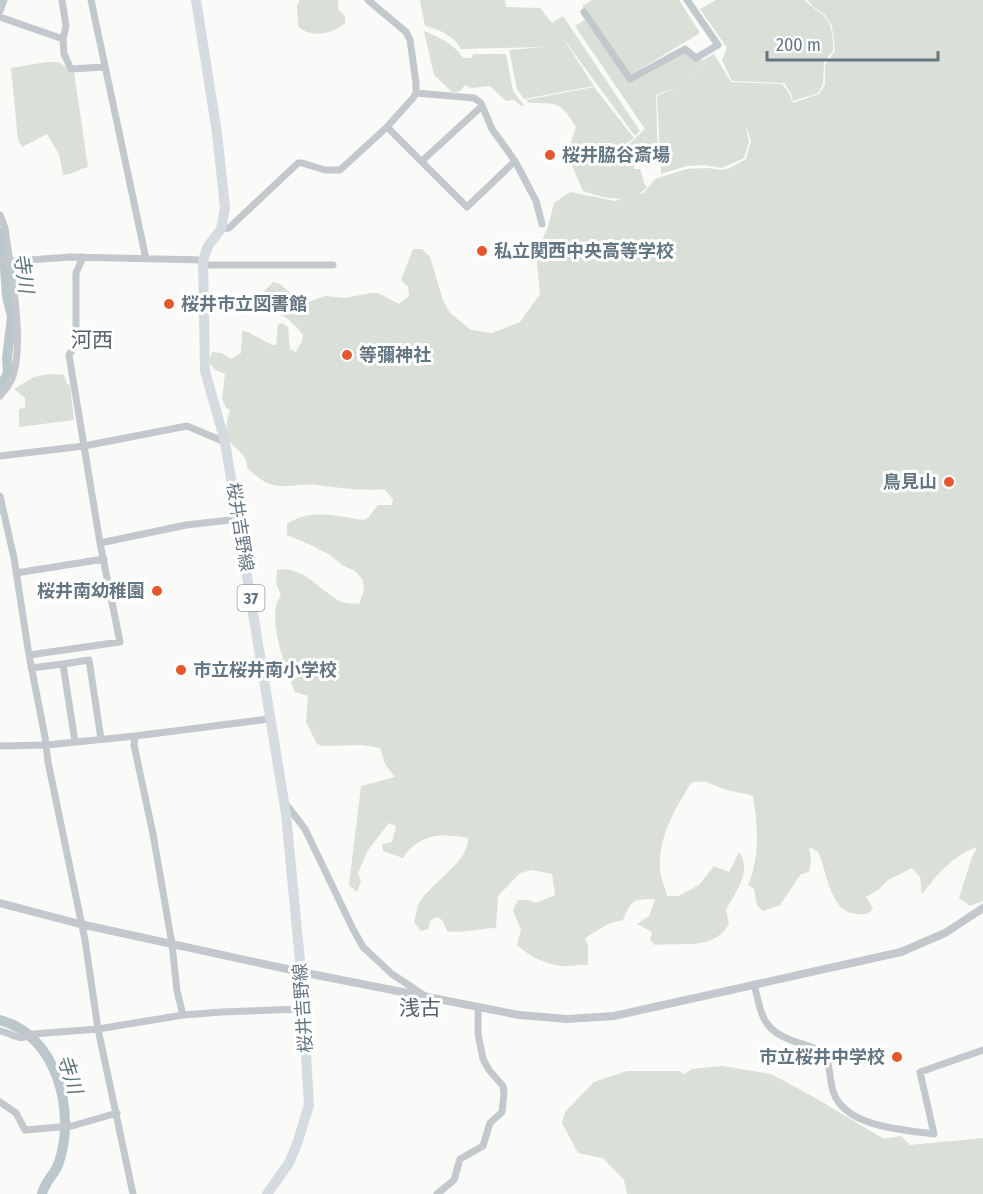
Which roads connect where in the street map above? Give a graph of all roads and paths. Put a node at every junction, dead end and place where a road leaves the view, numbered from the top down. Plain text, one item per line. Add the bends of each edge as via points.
1 (4, 0) edge
2 (62, 0) edge
3 (91, 0) edge
4 (196, 0) edge
5 (368, 0) edge
6 (687, 0) edge
7 (0, 11) edge
8 (584, 12) dead end
9 (0, 17) edge
10 (63, 39) junction
11 (104, 67) junction
12 (416, 93) junction
13 (482, 106) junction
14 (387, 127) junction
15 (422, 161) junction
16 (515, 161) junction
17 (0, 215) edge
18 (542, 224) dead end
19 (221, 229) junction
20 (83, 257) junction
21 (146, 259) junction
22 (5, 261) edge
23 (202, 262) junction
24 (333, 265) dead end
25 (0, 396) edge
26 (225, 442) junction
27 (84, 446) junction
28 (0, 456) edge
29 (0, 496) edge
30 (238, 519) junction
31 (100, 543) junction
32 (104, 560) junction
33 (16, 573) junction
34 (29, 655) junction
35 (63, 664) junction
36 (32, 669) junction
37 (269, 719) junction
38 (135, 736) junction
39 (101, 739) junction
40 (75, 742) junction
41 (47, 745) junction
42 (0, 746) edge
43 (284, 801) junction
44 (0, 903) edge
45 (983, 908) edge
46 (80, 924) junction
47 (172, 944) junction
48 (301, 972) junction
49 (754, 984) junction
50 (425, 996) junction
51 (478, 1007) junction
52 (303, 1009) junction
53 (183, 1016) junction
54 (98, 1029) junction
55 (0, 1031) edge
56 (983, 1050) edge
57 (0, 1102) edge
58 (117, 1113) junction
59 (133, 1194) edge
60 (267, 1194) edge
61 (437, 1194) edge

1 - 7 street
2 - 10 street via 66,26
3 - 11 street
4 - 19 main road via 218,133 225,208
5 - 12 street via 406,32
6 - 8 street via 718,45 696,58 685,49 630,79
9 - 10 street
10 - 11 street via 71,69
11 - 21 street
12 - 13 street via 474,98
12 - 14 street
13 - 15 street
13 - 16 street via 492,129
14 - 15 street
14 - 19 street via 339,170 298,163 229,228
15 - 16 street via 467,207
16 - 18 street via 536,201
17 - 22 street via 5,228
19 - 23 main road
20 - 21 street
20 - 22 street
20 - 27 street via 76,273 76,344 69,355
21 - 23 street
22 - 25 street via 16,320 16,357 14,373
23 - 24 street
23 - 26 main road, 桜井吉野線 / 37 via 205,371
26 - 27 street via 187,426
26 - 30 main road, 桜井吉野線 / 37
27 - 28 street
27 - 31 street
29 - 33 street
30 - 31 street
30 - 37 main road, 桜井吉野線 / 37
31 - 32 street
32 - 33 street
32 - 34 street via 120,642
33 - 34 street
34 - 36 street
35 - 36 street
35 - 39 street via 89,660
35 - 40 street
36 - 41 street
37 - 38 street
37 - 43 main road, 桜井吉野線 / 37
38 - 39 street
38 - 47 street
39 - 40 street
40 - 41 street
41 - 42 street
41 - 46 street
43 - 48 main road, 桜井吉野線 / 37
43 - 50 street via 304,829 363,947 392,974
44 - 46 street
45 - 49 street via 945,933 902,952
46 - 47 street
46 - 54 street
47 - 48 street
47 - 53 street
48 - 50 street
48 - 52 main road, 桜井吉野線 / 37
49 - 51 street via 614,1016 567,1019
49 - 56 street via 768,1027 823,1053 838,1101 856,1117 878,1125 934,1134 920,1072
50 - 51 street
51 - 61 street via 479,1045 489,1070 503,1086 504,1106 490,1124 483,1146 460,1159 454,1180
52 - 53 street
52 - 60 main road, 桜井吉野線 / 37 via 309,1105 289,1163
53 - 54 street
54 - 55 street via 24,1038
54 - 58 street
57 - 58 street via 16,1113 25,1131 72,1126
58 - 59 street

